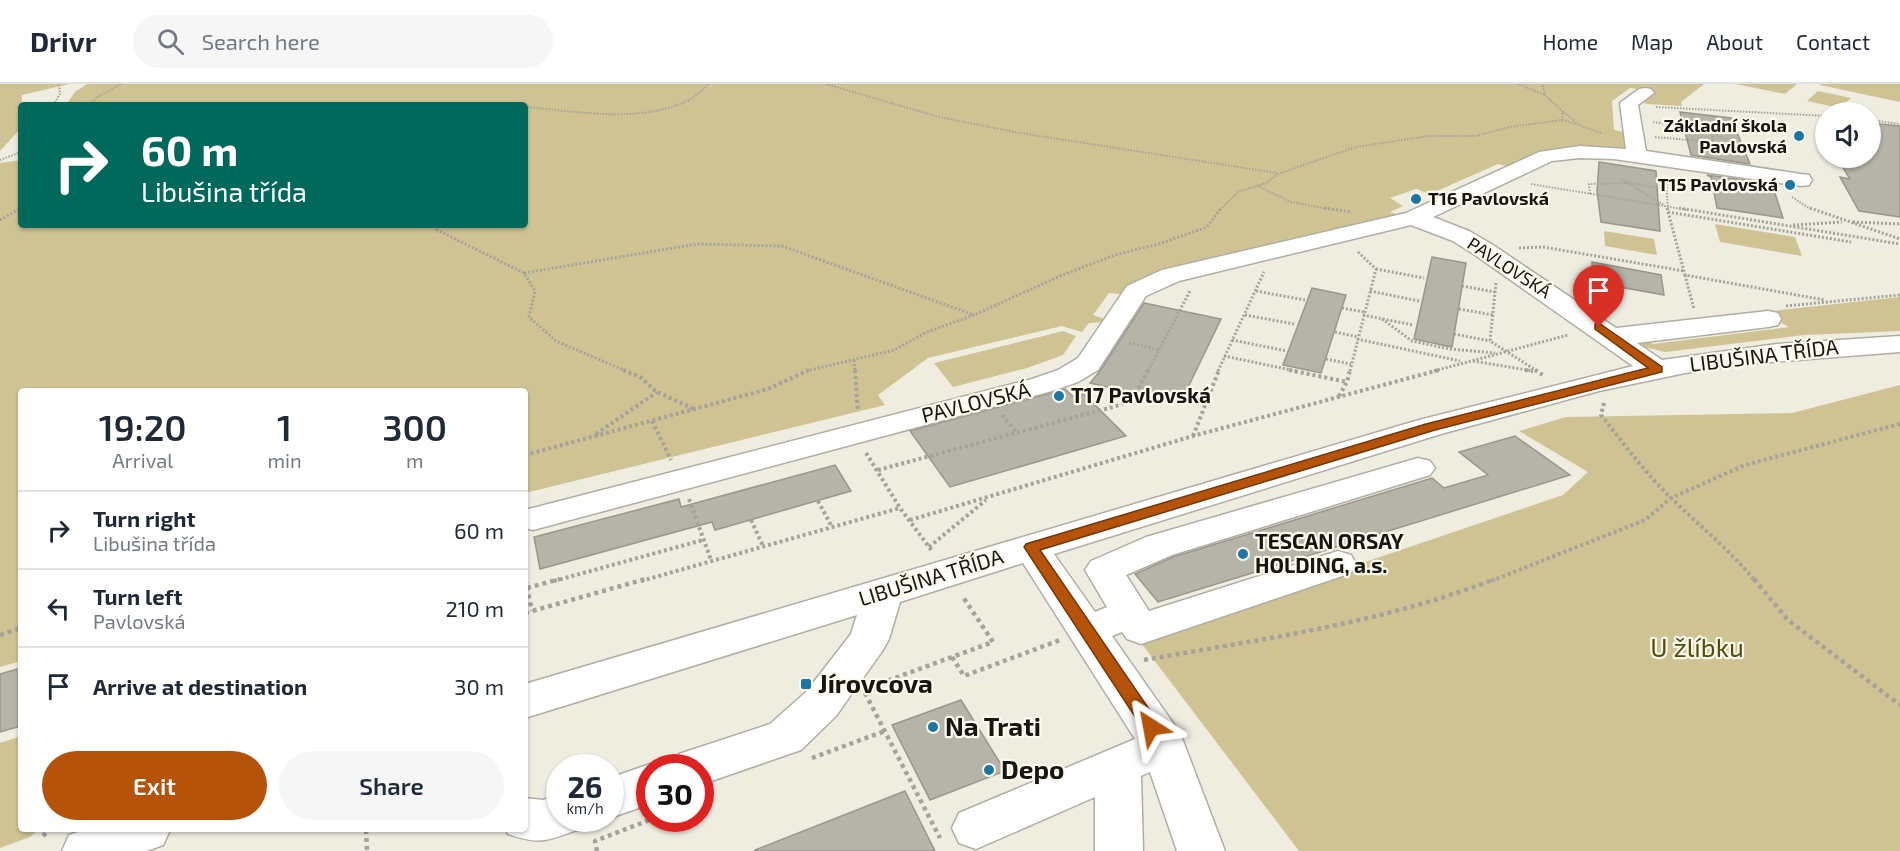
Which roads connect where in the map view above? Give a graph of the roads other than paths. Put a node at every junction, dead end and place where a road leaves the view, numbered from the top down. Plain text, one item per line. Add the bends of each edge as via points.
1 (1637, 98) road end
2 (1642, 144) junction
3 (1801, 180) dead end
4 (1407, 220) junction
5 (1772, 313) road end
6 (1606, 332) junction
7 (1900, 344) edge
8 (1658, 370) junction
9 (1419, 468) dead end
10 (533, 519) dead end
11 (1031, 547) junction
12 (1338, 564) dead end
13 (883, 594) junction
14 (1130, 614) junction
15 (1086, 630) junction
16 (528, 700) edge
17 (1164, 746) junction
18 (714, 761) edge
19 (1118, 766) junction
20 (528, 819) edge
21 (546, 820) edge
22 (956, 828) road end
23 (134, 832) edge
24 (64, 844) edge
25 (1119, 851) edge
26 (1201, 851) edge

1 - 2 street
2 - 3 street, PAVLOVSKÁ
2 - 4 street, PAVLOVSKÁ via 1546,156
4 - 6 street, PAVLOVSKÁ via 1461,236
4 - 10 street, PAVLOVSKÁ via 1171,275 1136,291 1088,364 1042,386
5 - 6 street
6 - 8 street, PAVLOVSKÁ
7 - 8 street, LIBUŠINA TŘÍDA via 1784,353
8 - 11 street, LIBUŠINA TŘÍDA via 1430,427
9 - 14 street via 1159,546 1104,570
11 - 13 street, LIBUŠINA TŘÍDA
11 - 15 street
12 - 14 street via 1141,629
13 - 16 street, LIBUŠINA TŘÍDA
13 - 18 street via 868,639 821,704 785,737
14 - 15 street
15 - 17 street
17 - 19 street
17 - 26 street
19 - 22 street
19 - 25 street
20 - 21 street
23 - 24 street

